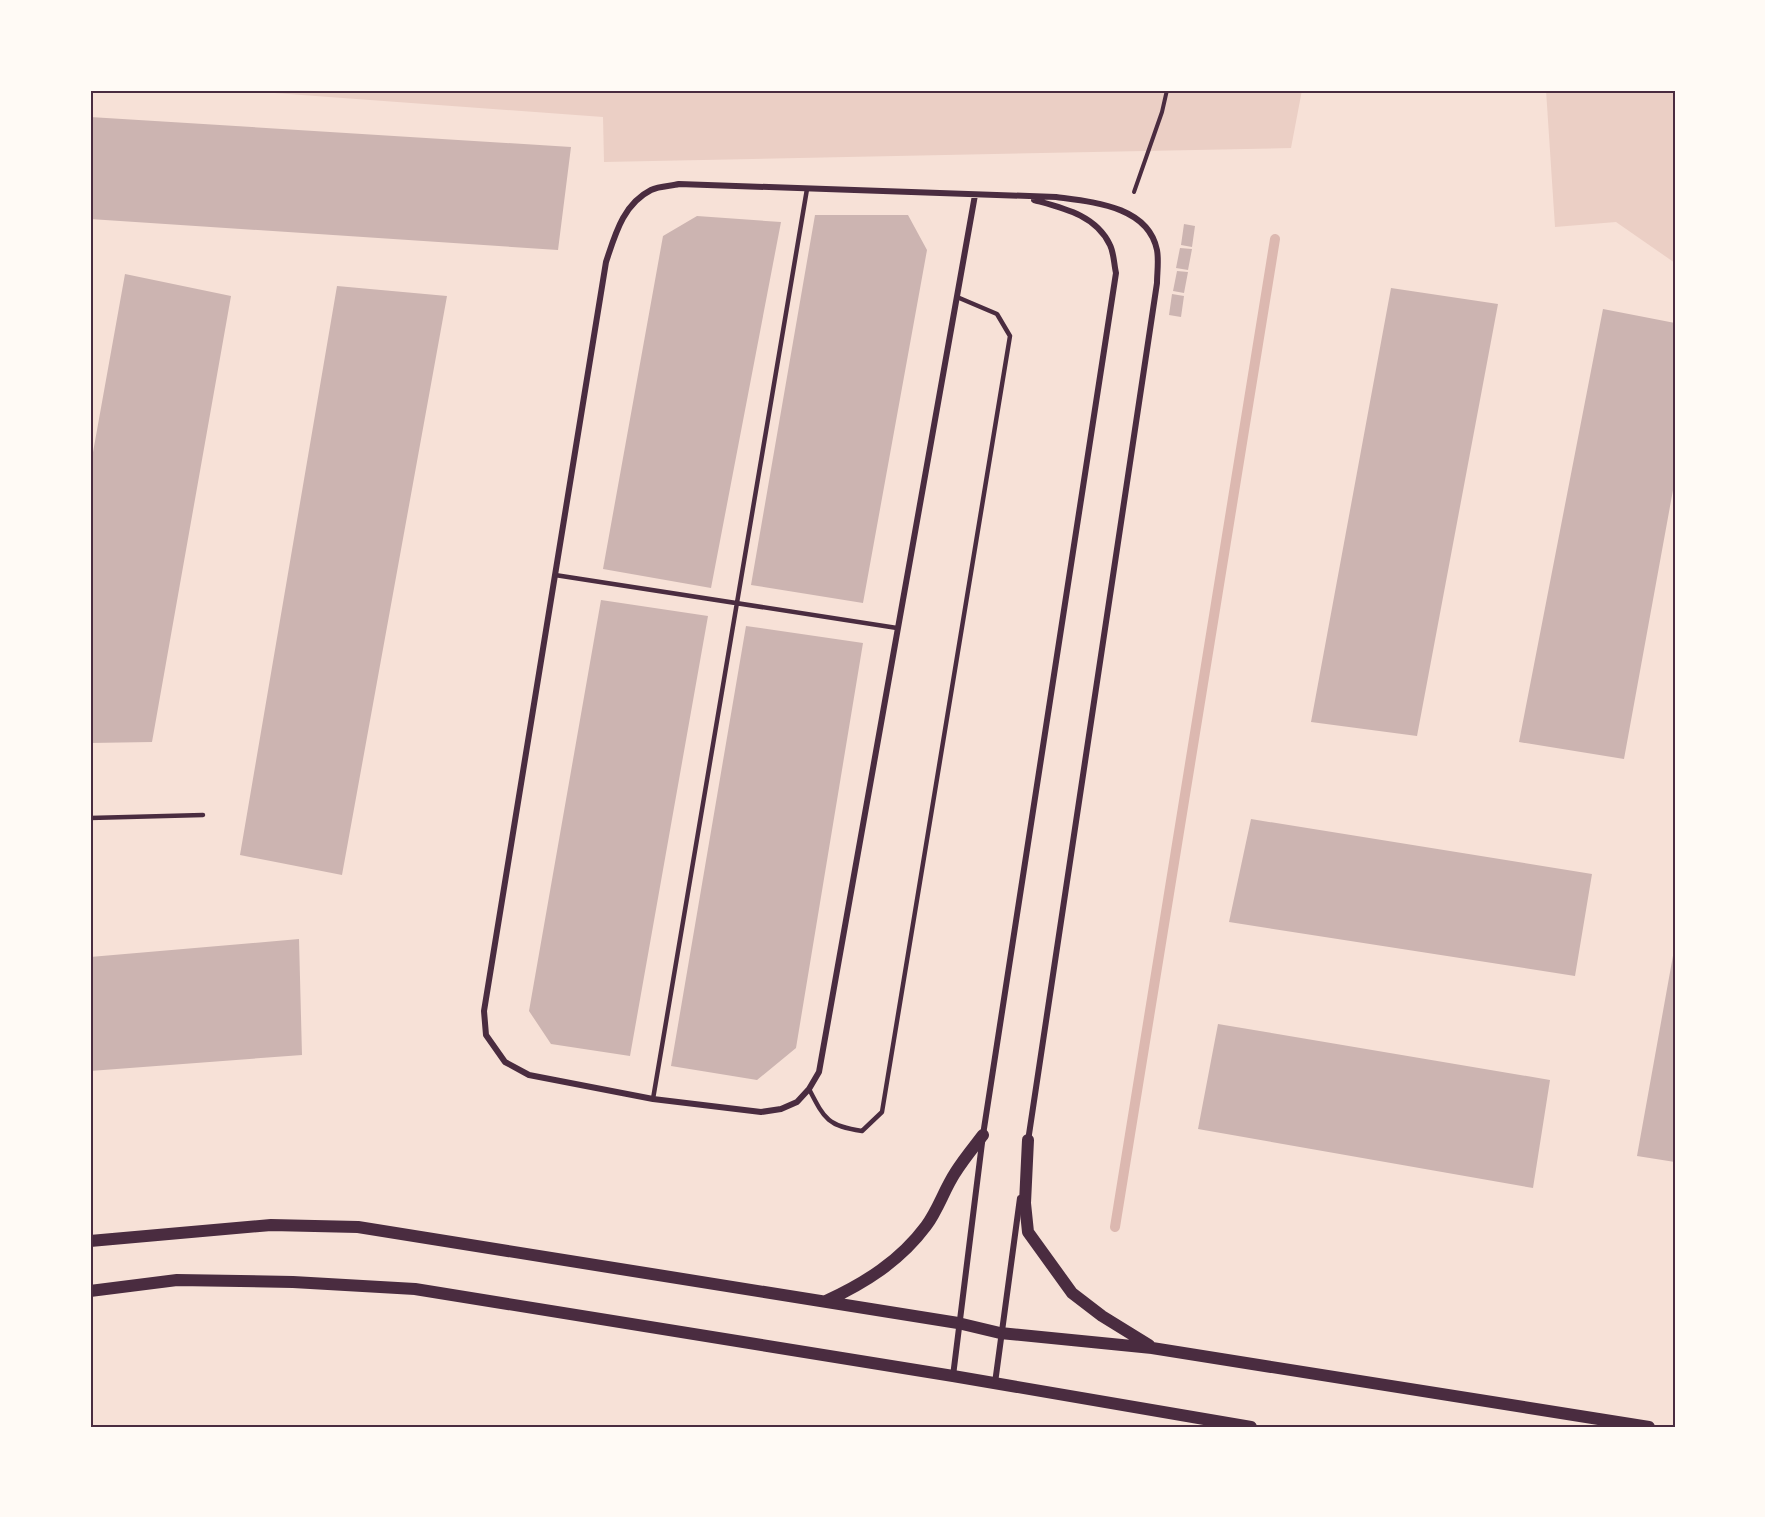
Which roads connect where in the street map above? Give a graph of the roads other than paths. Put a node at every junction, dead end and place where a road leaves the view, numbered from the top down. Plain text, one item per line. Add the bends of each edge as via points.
1 (807, 189) junction
2 (975, 195) junction
3 (1024, 197) junction
4 (957, 297) junction
5 (555, 575) junction
6 (738, 603) junction
7 (897, 628) junction
8 (203, 815) dead end
9 (90, 818) edge
10 (809, 1089) junction
11 (653, 1099) junction
12 (983, 1136) junction
13 (1028, 1140) junction
14 (90, 1241) edge
15 (90, 1291) edge
16 (825, 1301) junction
17 (958, 1323) junction
18 (1000, 1333) junction
19 (1152, 1348) junction
20 (953, 1376) junction
21 (995, 1383) junction
22 (1251, 1427) edge
23 (1649, 1427) edge

1 - 2 street
1 - 5 street via 679,184 652,189 631,206 617,228 606,262
1 - 6 lane
2 - 3 street
2 - 4 street
3 - 12 street via 1066,209 1093,222 1111,245 1116,273
3 - 13 street via 1097,203 1127,213 1144,225 1157,250 1157,284
4 - 7 street
4 - 10 lane via 997,314 1010,336 882,1112 862,1131 838,1128 821,1112
5 - 6 lane
5 - 11 street via 484,1011 486,1035 505,1062 529,1075
6 - 7 lane
6 - 11 lane
7 - 10 street via 819,1072
8 - 9 lane
10 - 11 street via 797,1102 761,1112
12 - 16 main road via 908,1248 855,1288
12 - 17 street
13 - 18 street
13 - 19 main road via 1028,1232 1072,1293
14 - 16 main road via 271,1225 358,1227
15 - 20 main road via 177,1280 415,1289
16 - 17 main road
17 - 18 main road
17 - 20 street
18 - 19 main road
18 - 21 street
19 - 23 main road
20 - 21 main road
21 - 22 main road

